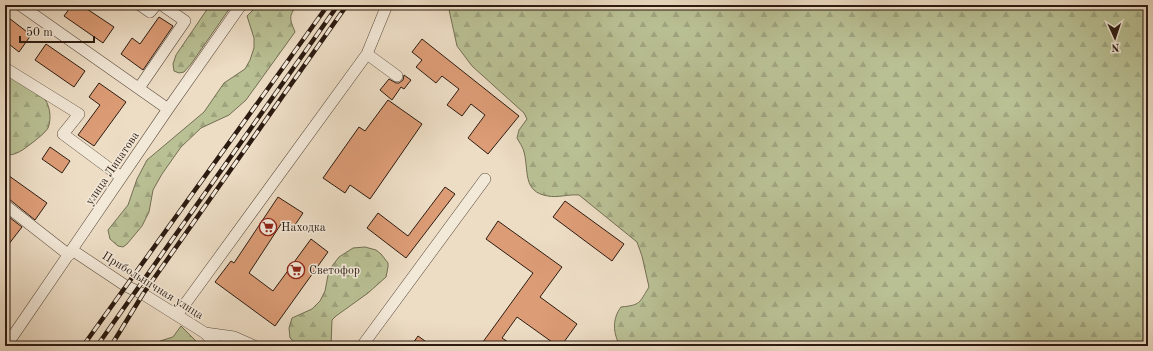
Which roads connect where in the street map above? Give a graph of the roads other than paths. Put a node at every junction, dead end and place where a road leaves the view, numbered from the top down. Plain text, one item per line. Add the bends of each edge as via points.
1 (20, 5) edge
2 (140, 5) edge
3 (156, 5) edge
4 (162, 5) edge
5 (241, 5) edge
6 (387, 5) edge
7 (368, 54) junction
8 (5, 68) edge
9 (397, 76) dead end
10 (139, 88) junction
11 (168, 109) junction
12 (122, 177) junction
13 (485, 179) dead end
14 (5, 205) edge
15 (70, 253) junction
16 (177, 315) junction
17 (205, 333) junction
18 (6, 346) edge
19 (217, 346) edge
20 (254, 346) edge
21 (362, 346) edge

1 - 10 street
2 - 3 street via 150,12
4 - 10 street via 185,22
5 - 11 street, улица Липатова
6 - 7 street
7 - 9 street
7 - 16 street
8 - 12 street via 79,114 63,134
10 - 11 street
11 - 12 street, улица Липатова
12 - 15 street, улица Липатова
13 - 21 street
14 - 15 street, Прибольничная улица
15 - 16 street, Прибольничная улица
15 - 18 street, улица Липатова
16 - 17 street, Прибольничная улица
17 - 19 street, Прибольничная улица
17 - 20 street via 234,337

